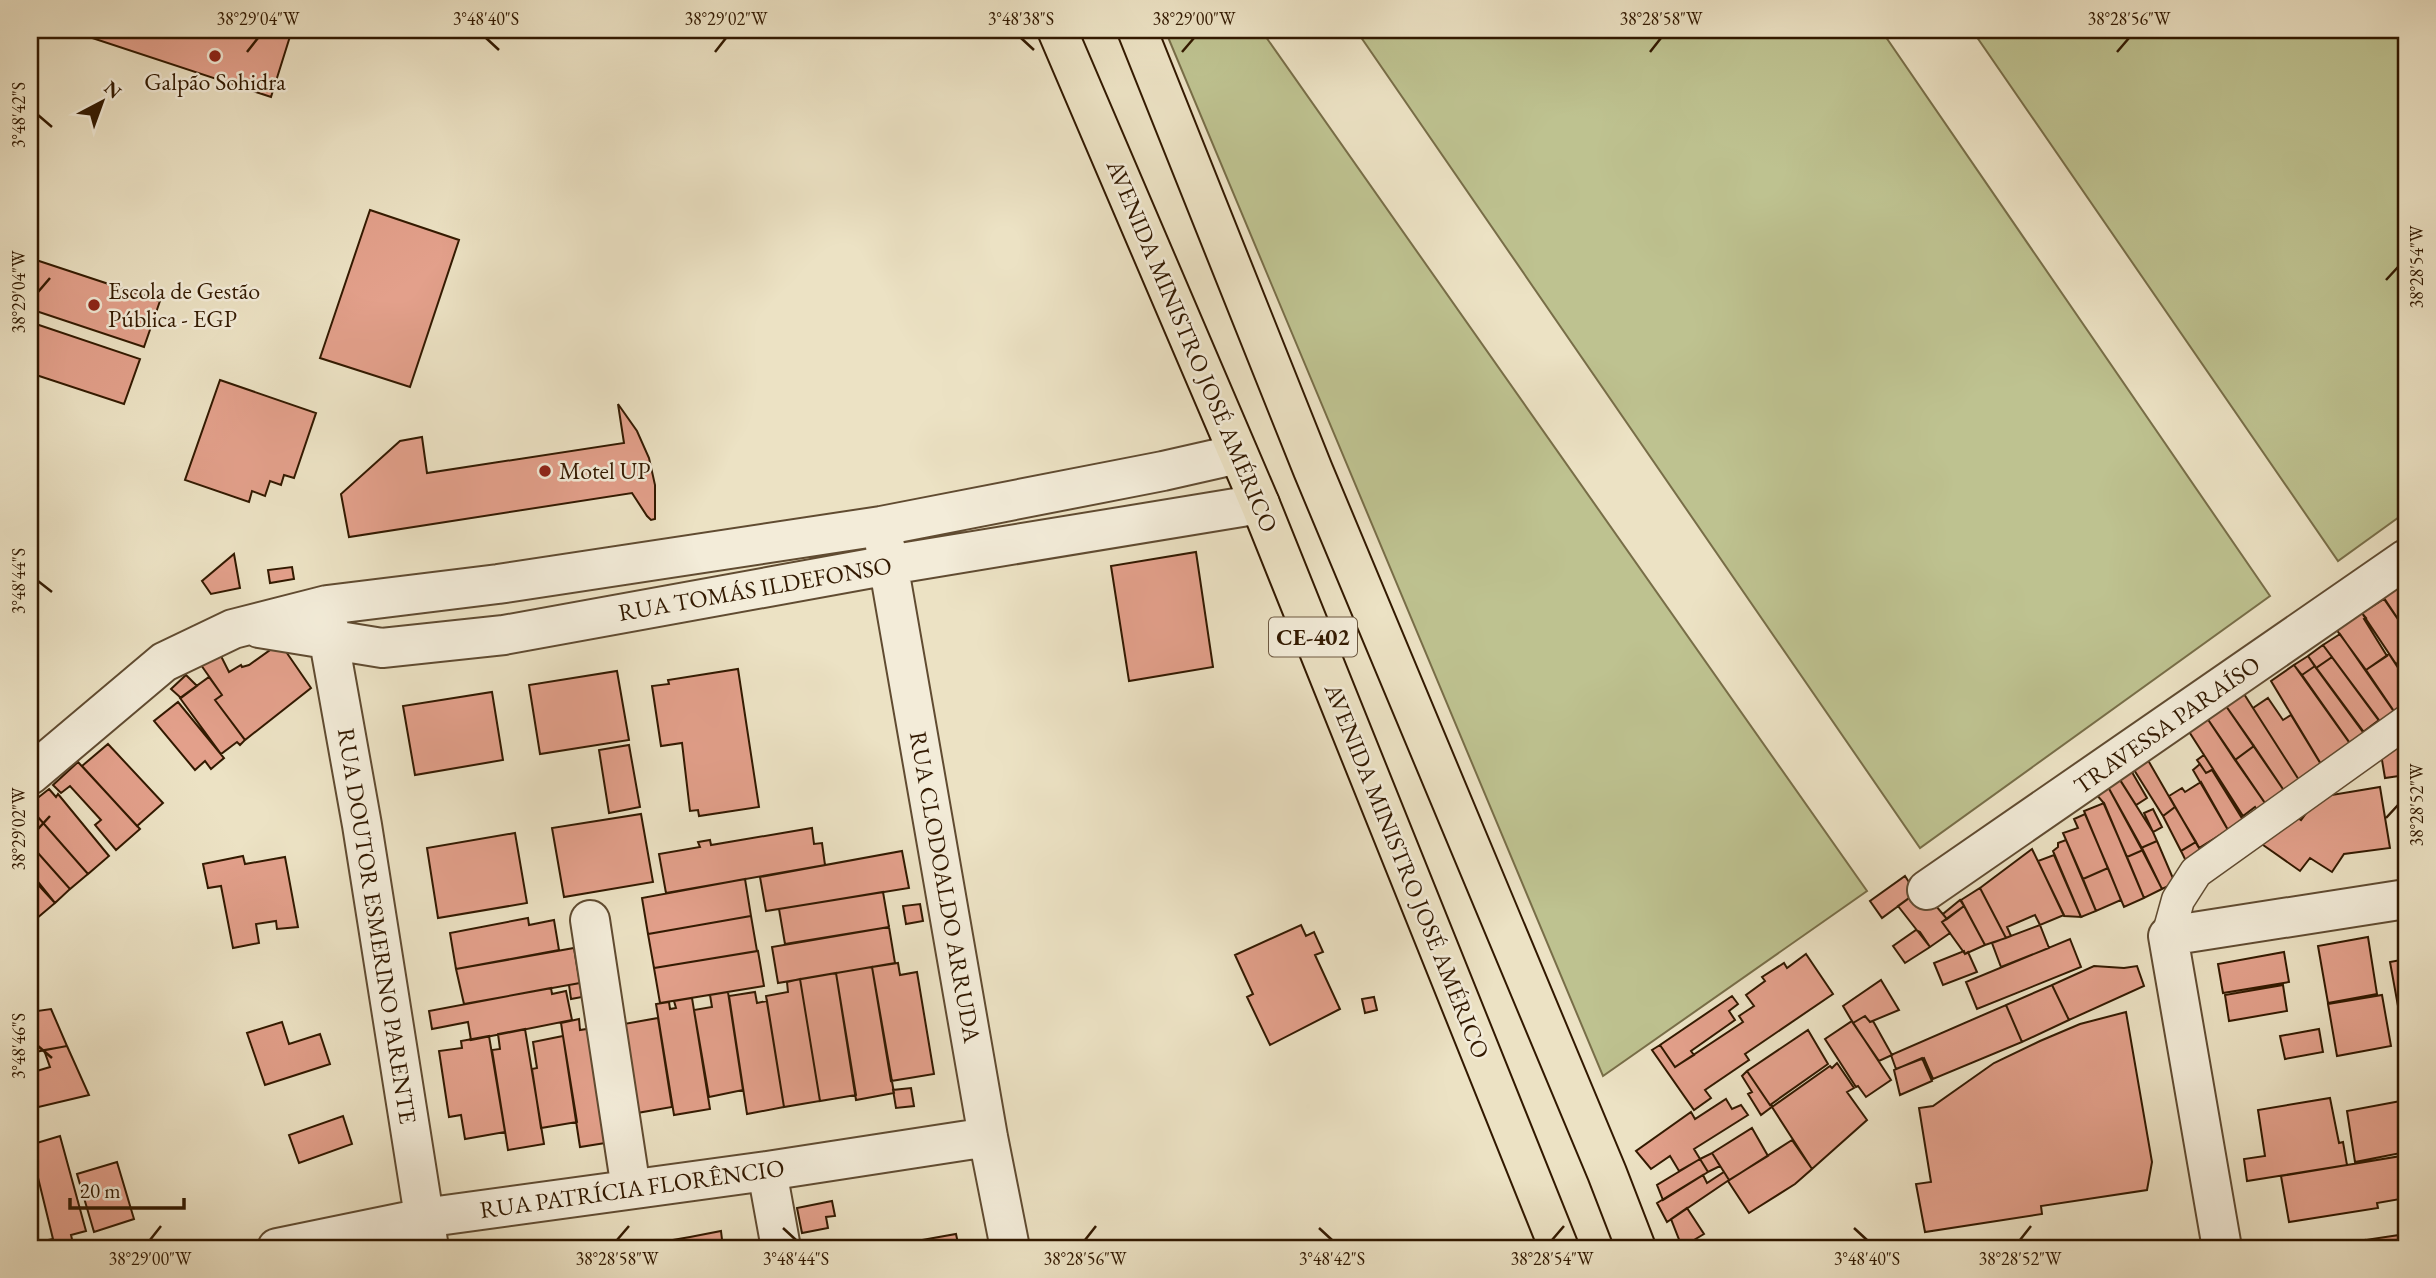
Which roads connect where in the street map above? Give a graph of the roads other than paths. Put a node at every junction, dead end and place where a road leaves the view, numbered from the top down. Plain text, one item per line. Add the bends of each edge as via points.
1 (1056, 30) edge
2 (1137, 30) edge
3 (1238, 454) junction
4 (1259, 504) junction
5 (881, 526) junction
6 (692, 554) junction
7 (2406, 559) edge
8 (889, 565) junction
9 (498, 584) junction
10 (700, 598) junction
11 (328, 623) junction
12 (504, 635) junction
13 (2406, 722) edge
14 (30, 775) edge
15 (1927, 890) dead end
16 (2406, 899) edge
17 (590, 920) dead end
18 (2168, 936) junction
19 (988, 1138) junction
20 (767, 1171) junction
21 (631, 1189) junction
22 (426, 1233) edge
23 (277, 1248) edge
24 (781, 1248) edge
25 (1010, 1248) edge
26 (1559, 1248) edge
27 (1636, 1248) edge
28 (2222, 1248) edge

1 - 3 main road, AVENIDA MINISTRO JOSÉ AMÉRICO / CE-402
2 - 27 main road, CE-402 via 1313,470
3 - 4 main road, AVENIDA MINISTRO JOSÉ AMÉRICO / CE-402
3 - 5 street, RUA TOMÁS ILDEFONSO
4 - 8 street, RUA TOMÁS ILDEFONSO
4 - 26 main road, AVENIDA MINISTRO JOSÉ AMÉRICO / CE-402
5 - 6 street, RUA TOMÁS ILDEFONSO
5 - 8 street, RUA CLODOALDO ARRUDA
6 - 9 street, RUA TOMÁS ILDEFONSO
6 - 10 street
7 - 15 street, TRAVESSA PARAÍSO
8 - 10 street, RUA TOMÁS ILDEFONSO
8 - 19 street, RUA CLODOALDO ARRUDA
9 - 11 street, RUA TOMÁS ILDEFONSO
9 - 12 street
10 - 12 street, RUA TOMÁS ILDEFONSO
11 - 12 street, RUA TOMÁS ILDEFONSO via 382,648
11 - 14 street, RUA TOMÁS ILDEFONSO via 233,629 164,662
11 - 22 street, RUA DOUTOR ESMERINO PARENTE
13 - 18 street via 2196,872 2178,900
16 - 18 street
17 - 21 street
18 - 28 street
19 - 20 street, RUA PATRÍCIA FLORÊNCIO
19 - 25 street, RUA CLODOALDO ARRUDA
20 - 21 street, RUA PATRÍCIA FLORÊNCIO
20 - 24 street
21 - 22 street, RUA PATRÍCIA FLORÊNCIO
22 - 23 street, RUA PATRÍCIA FLORÊNCIO

